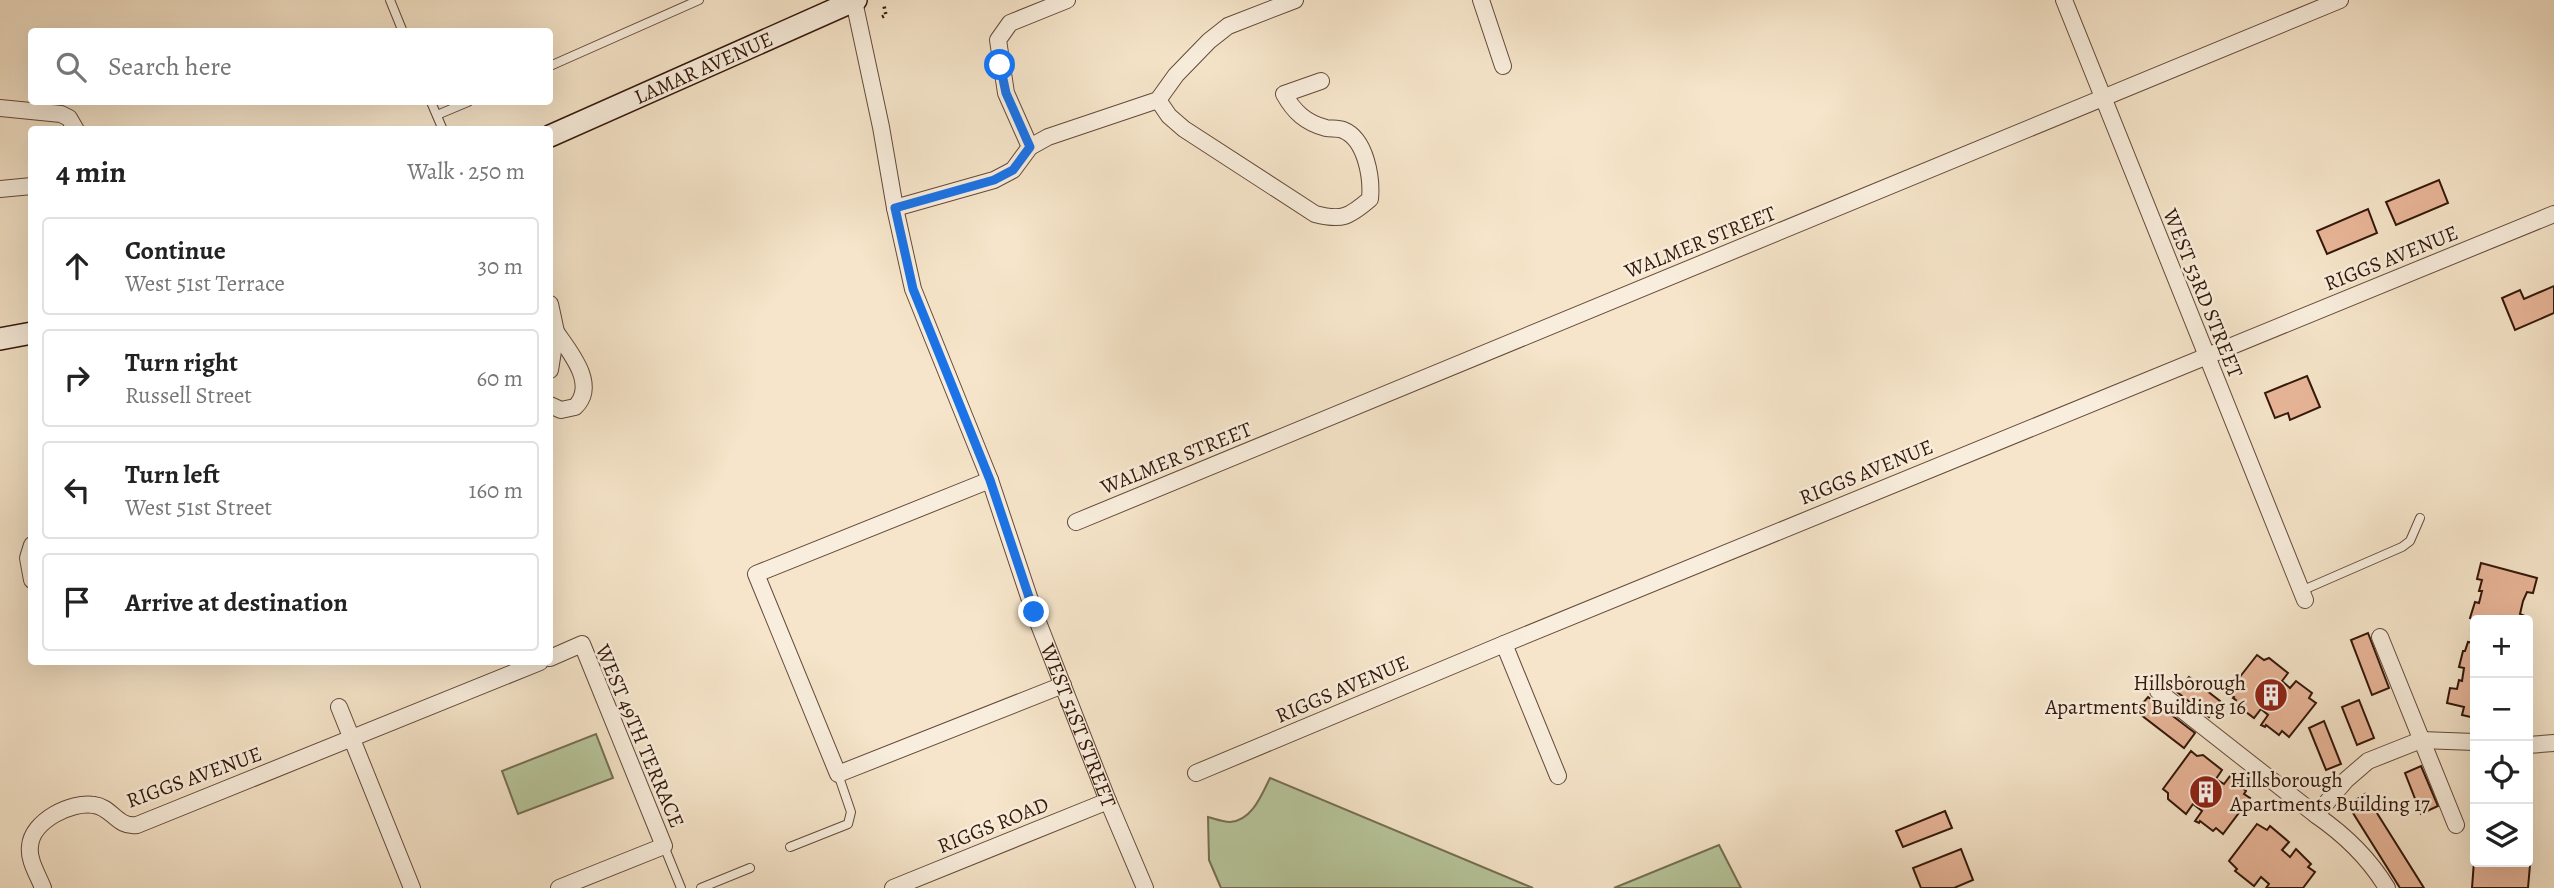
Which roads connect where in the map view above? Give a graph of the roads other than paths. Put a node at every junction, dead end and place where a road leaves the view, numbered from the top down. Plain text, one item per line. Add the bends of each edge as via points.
1 (390, 0) edge
2 (699, 0) edge
3 (854, 0) edge
4 (1067, 0) edge
5 (1295, 0) edge
6 (1480, 0) edge
7 (2064, 0) edge
8 (2340, 0) edge
9 (401, 28) edge
10 (553, 65) edge
11 (1503, 66) dead end
12 (1321, 81) dead end
13 (2104, 98) junction
14 (1158, 100) junction
15 (432, 105) edge
16 (461, 105) edge
17 (0, 108) edge
18 (437, 115) junction
19 (74, 126) edge
20 (441, 126) edge
21 (553, 135) edge
22 (1030, 147) junction
23 (28, 186) edge
24 (0, 189) edge
25 (895, 208) junction
26 (2554, 214) edge
27 (553, 318) edge
28 (556, 332) junction
29 (28, 334) edge
30 (0, 339) edge
31 (553, 351) edge
32 (2205, 356) junction
33 (553, 406) edge
34 (990, 480) junction
35 (2420, 518) dead end
36 (1076, 523) dead end
37 (2303, 596) joint
38 (2380, 637) dead end
39 (1504, 644) junction
40 (553, 656) edge
41 (533, 665) edge
42 (1063, 685) junction
43 (2158, 691) dead end
44 (339, 707) dead end
45 (352, 738) junction
46 (2421, 740) junction
47 (2470, 742) edge
48 (2554, 743) edge
49 (2533, 745) edge
50 (1195, 773) dead end
51 (838, 774) junction
52 (1558, 776) dead end
53 (1108, 801) junction
54 (2316, 815) junction
55 (2456, 825) dead end
56 (664, 846) junction
57 (790, 848) dead end
58 (750, 868) dead end
59 (43, 888) edge
60 (412, 888) edge
61 (559, 888) edge
62 (681, 888) edge
63 (701, 888) edge
64 (893, 888) edge
65 (1145, 888) edge
66 (2387, 888) edge

1 - 9 lane
2 - 10 lane
3 - 21 street, LAMAR AVENUE
3 - 25 street, WEST 51ST STREET
4 - 22 street via 1010,23 998,40 1006,93
5 - 14 street via 1228,26 1176,75
6 - 11 street
7 - 13 street, WEST 53RD STREET
8 - 13 street, WALMER STREET
12 - 14 street via 1284,94 1308,122 1344,130 1355,140 1372,182 1370,199 1353,213 1334,219 1315,214 1184,129
13 - 32 street, WEST 53RD STREET
13 - 36 street, WALMER STREET
14 - 22 street
15 - 18 lane
16 - 18 lane
17 - 19 street via 61,114
18 - 20 lane
22 - 25 street via 1013,170 994,180
23 - 24 street
25 - 34 street, WEST 51ST STREET via 913,289
26 - 32 street, RIGGS AVENUE
27 - 28 street
28 - 31 street
28 - 33 street via 577,363 584,390 575,407
29 - 30 street
32 - 37 street, WEST 53RD STREET
32 - 39 street, RIGGS AVENUE
34 - 42 street, WEST 51ST STREET via 1030,603
34 - 51 street via 756,574
35 - 37 lane via 2410,541 2402,547
38 - 46 street
39 - 50 street, RIGGS AVENUE
39 - 52 street
40 - 56 street, WEST 49TH TERRACE via 582,644
41 - 45 street
42 - 51 street
42 - 53 street, WEST 51ST STREET
43 - 54 street
44 - 45 street
45 - 59 street, RIGGS AVENUE via 137,825 122,823 95,805 59,813 41,825 30,841
45 - 60 street
46 - 47 street
46 - 54 street via 2360,766
46 - 55 street
48 - 49 street
51 - 57 lane via 851,812 848,824
53 - 64 street, RIGGS ROAD
53 - 65 street, WEST 51ST STREET
54 - 66 street via 2359,850
56 - 61 street, WEST 49TH TERRACE
56 - 62 lane
58 - 63 lane

